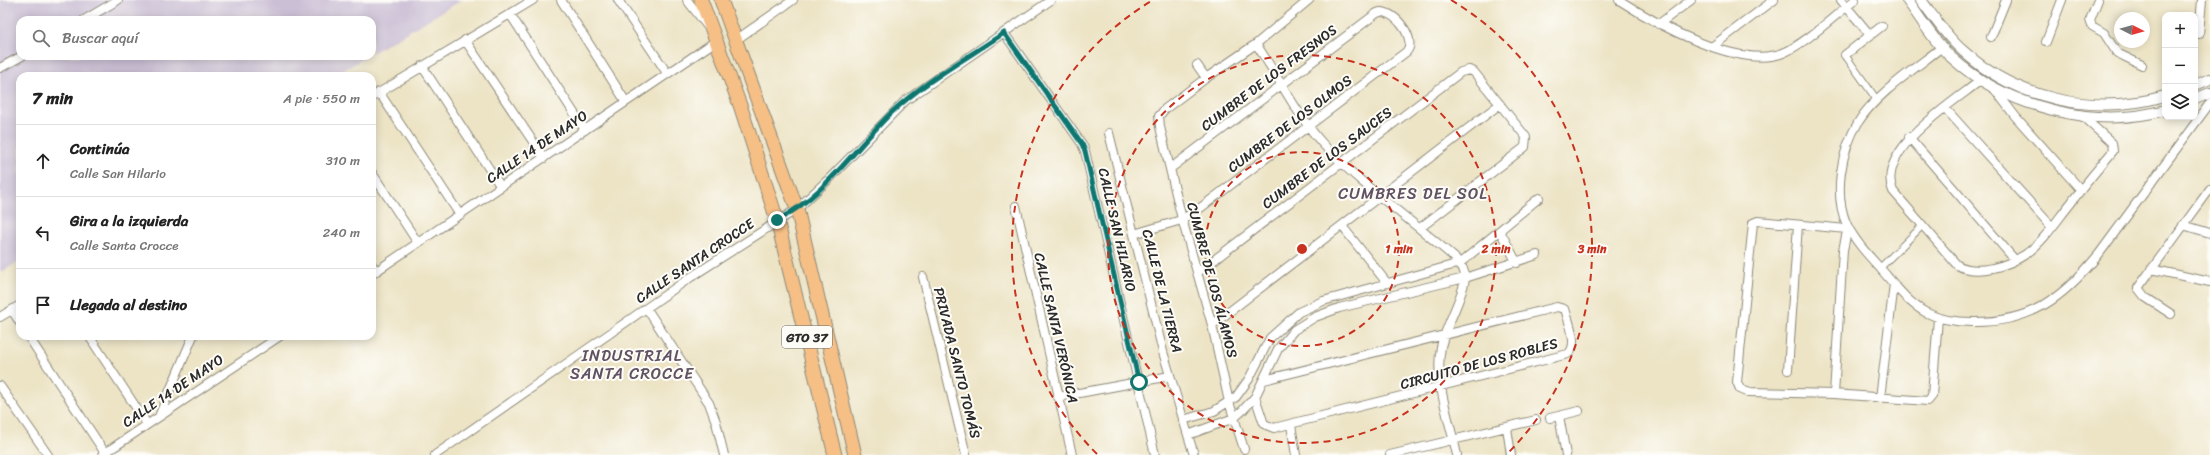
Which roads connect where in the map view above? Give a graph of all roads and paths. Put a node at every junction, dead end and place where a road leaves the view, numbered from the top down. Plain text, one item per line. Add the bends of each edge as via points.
1 (118, 0) edge
2 (532, 0) edge
3 (561, 0) edge
4 (618, 0) edge
5 (687, 0) edge
6 (701, 0) edge
7 (721, 0) edge
8 (729, 0) edge
9 (793, 0) edge
10 (1051, 0) edge
11 (1309, 0) edge
12 (1619, 0) edge
13 (1691, 0) edge
14 (1774, 0) edge
15 (1855, 0) edge
16 (1907, 0) edge
17 (1922, 0) edge
18 (2006, 0) edge
19 (2062, 0) edge
20 (2098, 0) edge
21 (2202, 0) edge
22 (1844, 3) edge
23 (1384, 11) joint
24 (510, 14) junction
25 (727, 15) junction
26 (91, 16) edge
27 (1659, 24) junction
28 (1882, 26) dead end
29 (1004, 33) junction
30 (2199, 34) dead end
31 (1870, 35) junction
32 (1991, 37) dead end
33 (715, 38) junction
34 (465, 40) junction
35 (736, 40) junction
36 (2046, 42) dead end
37 (1256, 44) junction
38 (1713, 46) junction
39 (1942, 47) junction
40 (1845, 55) joint
41 (16, 59) edge
42 (1197, 65) dead end
43 (2142, 65) dead end
44 (422, 66) junction
45 (0, 68) edge
46 (667, 73) junction
47 (1206, 78) junction
48 (2210, 79) edge
49 (1981, 80) junction
50 (1283, 84) junction
51 (2198, 84) edge
52 (1992, 86) junction
53 (2210, 93) edge
54 (376, 95) edge
55 (2162, 97) edge
56 (2198, 98) edge
57 (1877, 100) junction
58 (626, 102) junction
59 (2210, 103) edge
60 (1500, 104) junction
61 (1945, 108) junction
62 (2162, 111) edge
63 (2080, 115) junction
64 (1308, 126) junction
65 (585, 130) junction
66 (1109, 133) dead end
67 (1909, 138) junction
68 (544, 158) junction
69 (1342, 163) junction
70 (1171, 168) junction
71 (376, 179) edge
72 (501, 187) junction
73 (2210, 189) edge
74 (2081, 190) junction
75 (1381, 196) junction
76 (1539, 198) dead end
77 (1016, 206) dead end
78 (798, 209) junction
79 (460, 215) junction
80 (1182, 219) junction
81 (777, 220) junction
82 (1798, 225) junction
83 (2183, 225) junction
84 (1342, 226) junction
85 (1922, 226) junction
86 (2052, 227) junction
87 (1420, 228) junction
88 (1847, 228) junction
89 (1500, 231) junction
90 (2210, 233) edge
91 (1134, 234) junction
92 (418, 243) junction
93 (1537, 255) dead end
94 (2015, 260) junction
95 (1517, 263) junction
96 (1460, 264) junction
97 (1880, 268) junction
98 (376, 269) edge
99 (2151, 270) junction
100 (1197, 273) junction
101 (923, 277) dead end
102 (1465, 278) junction
103 (2210, 282) edge
104 (1386, 283) junction
105 (1894, 284) junction
106 (16, 308) edge
107 (647, 309) junction
108 (12, 310) junction
109 (2171, 314) dead end
110 (16, 316) edge
111 (0, 317) edge
112 (1938, 318) junction
113 (1212, 325) junction
114 (1443, 337) junction
115 (31, 340) edge
116 (92, 340) edge
117 (191, 340) edge
118 (274, 340) edge
119 (1788, 370) dead end
120 (1170, 376) junction
121 (1264, 380) junction
122 (1139, 382) junction
123 (0, 386) edge
124 (1442, 387) junction
125 (1834, 394) junction
126 (1058, 397) junction
127 (1255, 397) junction
128 (1880, 398) junction
129 (1230, 402) junction
130 (1579, 411) dead end
131 (160, 415) junction
132 (1234, 418) junction
133 (1182, 420) junction
134 (1536, 420) dead end
135 (147, 424) junction
136 (1291, 425) junction
137 (1507, 428) junction
138 (1188, 435) junction
139 (1454, 440) junction
140 (1244, 449) dead end
141 (103, 454) edge
142 (48, 455) edge
143 (435, 455) edge
144 (724, 455) edge
145 (835, 455) edge
146 (855, 455) edge
147 (966, 455) edge
148 (1072, 455) edge
149 (1155, 455) edge
150 (1194, 455) edge
151 (1296, 455) edge
152 (1390, 455) edge
153 (1457, 455) edge
154 (1511, 455) edge
155 (1566, 455) edge

1 - 26 street
2 - 24 street
3 - 58 street
4 - 46 street
5 - 33 street
6 - 33 main road, GTO 37
7 - 25 main road, GTO 37
8 - 25 street
9 - 35 street
10 - 29 street, CALLE SANTA CROCCE
11 - 37 street
12 - 27 street
13 - 27 street
14 - 38 street
15 - 22 street
16 - 39 street
17 - 55 street via 1943,30 1962,50 1995,75 2026,90 2064,101 2102,105 2131,103
18 - 32 street
19 - 36 street
20 - 43 street via 2091,23 2104,33 2117,53
21 - 30 street
22 - 31 street
22 - 38 street via 1783,53 1756,57
23 - 50 street, CUMBRE DE LOS FRESNOS via 1377,13
23 - 64 street, CUMBRE DE LOS OLMOS via 1392,14 1406,32 1410,38 1410,46 1406,52
24 - 34 street
24 - 65 street
25 - 35 main road, GTO 37
27 - 38 street via 1691,40
28 - 31 street
29 - 78 street, CALLE SANTA CROCCE via 905,101
29 - 122 street, CALLE SAN HILARIO via 1085,151
31 - 40 street
33 - 46 street, CALLE 14 DE MAYO
33 - 81 main road, GTO 37 via 741,108
34 - 44 street
34 - 68 street
35 - 78 main road, GTO 37
37 - 47 street
37 - 50 street
39 - 49 street via 1960,65
39 - 57 street
40 - 57 street
41 - 45 street
42 - 47 street
44 - 54 street
44 - 72 street
46 - 58 street, CALLE 14 DE MAYO
47 - 70 street, CUMBRE DE LOS ÁLAMOS via 1165,109 1160,116 1160,127
48 - 51 street
49 - 52 street
49 - 61 street
50 - 64 street
50 - 70 street, CUMBRE DE LOS FRESNOS
52 - 63 street via 2036,105
52 - 74 street via 2015,116
53 - 56 street
54 - 79 street
57 - 88 street via 1858,122 1845,151 1841,202
58 - 65 street, CALLE 14 DE MAYO
59 - 112 street via 2099,254 2083,274 2060,295 2034,311 2003,321 1957,322
60 - 69 street, CUMBRE DE LOS SAUCES via 1474,72 1461,72
60 - 75 street
60 - 87 street via 1526,137 1525,147
61 - 67 street
61 - 86 street
62 - 63 street via 2116,116
63 - 74 street via 2114,147
64 - 69 street
64 - 80 street, CUMBRE DE LOS OLMOS via 1195,212
65 - 68 street, CALLE 14 DE MAYO
66 - 91 street, CALLE DE LA TIERRA
67 - 85 street via 1896,159 1890,184
67 - 94 street
68 - 72 street, CALLE 14 DE MAYO
69 - 75 street
69 - 100 street, CUMBRE DE LOS SAUCES
70 - 80 street, CUMBRE DE LOS ÁLAMOS
71 - 92 street
72 - 79 street, CALLE 14 DE MAYO
73 - 83 street
74 - 86 street
75 - 84 street
75 - 87 street
76 - 89 street
77 - 126 street, CALLE SANTA VERÓNICA
78 - 81 street, CALLE SANTA CROCCE
78 - 146 main road, GTO 37
79 - 92 street, CALLE 14 DE MAYO
80 - 91 street, CUMBRE DE LOS OLMOS
80 - 100 street, CUMBRE DE LOS ÁLAMOS
81 - 107 street, CALLE SANTA CROCCE
81 - 145 main road, GTO 37
82 - 88 street
82 - 119 street
82 - 125 street via 1755,221 1752,226 1737,382 1740,389 1747,392
83 - 90 street
83 - 99 street
84 - 104 street
84 - 113 street
85 - 94 street via 1962,268 1984,270
85 - 97 street
86 - 94 street via 2037,244
87 - 96 street
88 - 97 street
88 - 125 street via 1843,250
89 - 95 street
89 - 96 street
91 - 120 street, CALLE DE LA TIERRA
92 - 98 street, CALLE 14 DE MAYO
93 - 95 street
95 - 102 street
96 - 102 street
96 - 104 street
97 - 105 street
99 - 103 street
99 - 109 street via 2138,290
100 - 113 street, CUMBRE DE LOS ÁLAMOS
101 - 147 street, PRIVADA SANTO TOMÁS
102 - 114 street
102 - 121 street via 1339,308 1315,317 1294,330 1278,349
104 - 129 street via 1319,302 1298,312 1270,338 1249,379
105 - 112 street via 1916,306
105 - 128 street
106 - 108 street
107 - 143 street, CALLE SANTA CROCCE
107 - 144 street via 709,404
108 - 110 street
108 - 111 street
112 - 128 street via 1930,400
113 - 129 street, CUMBRE DE LOS ÁLAMOS
114 - 121 street, CIRCUITO DE LOS ROBLES
114 - 124 street via 1440,360
114 - 124 street, CIRCUITO DE LOS ROBLES via 1557,307 1566,312 1573,346 1568,354
115 - 141 street
116 - 135 street
117 - 131 street
118 - 131 street, CALLE 14 DE MAYO
120 - 122 street
120 - 133 street, CALLE DE LA TIERRA
121 - 127 street
122 - 126 street
122 - 149 street, CALLE SAN HILARIO
123 - 142 street
124 - 136 street, CIRCUITO DE LOS ROBLES
124 - 139 street
125 - 128 street
126 - 148 street, CALLE SANTA VERÓNICA
127 - 132 street
127 - 136 street, CIRCUITO DE LOS ROBLES via 1264,424 1274,428
129 - 132 street, CUMBRE DE LOS ÁLAMOS
129 - 133 street via 1214,411
130 - 155 street via 1554,417
131 - 135 street, CALLE 14 DE MAYO
132 - 138 street
132 - 140 street, CUMBRE DE LOS ÁLAMOS
133 - 138 street, CALLE DE LA TIERRA
134 - 137 street
135 - 141 street, CALLE 14 DE MAYO
136 - 151 street
137 - 139 street
137 - 154 street
138 - 150 street, CALLE DE LA TIERRA
139 - 152 street
139 - 153 street

